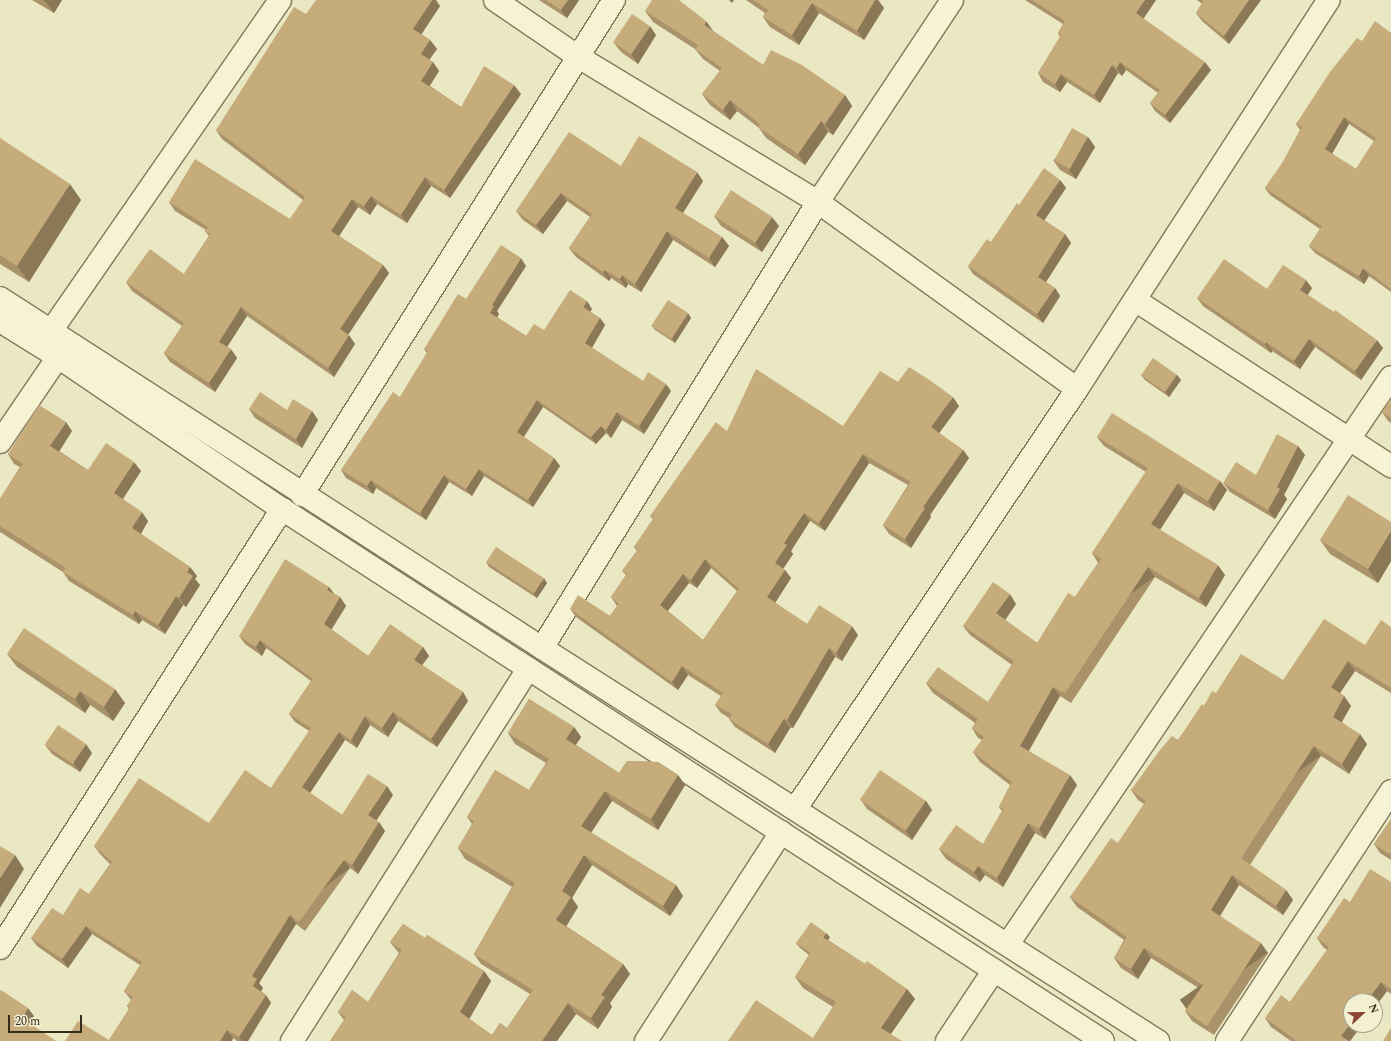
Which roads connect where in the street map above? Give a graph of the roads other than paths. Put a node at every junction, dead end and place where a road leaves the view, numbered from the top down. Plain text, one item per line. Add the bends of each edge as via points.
1 (280, 0) edge
2 (495, 0) edge
3 (614, 0) edge
4 (952, 0) edge
5 (1329, 0) edge
6 (577, 56) junction
7 (818, 202) junction
8 (0, 298) edge
9 (1135, 300) junction
10 (0, 321) edge
11 (51, 331) junction
12 (58, 357) junction
13 (1391, 377) edge
14 (1077, 389) junction
15 (1349, 440) junction
16 (0, 442) edge
17 (1391, 466) edge
18 (302, 495) junction
19 (282, 509) junction
20 (542, 648) junction
21 (528, 669) junction
22 (1391, 791) edge
23 (796, 808) junction
24 (781, 832) junction
25 (1008, 944) junction
26 (0, 948) edge
27 (994, 970) junction
28 (292, 1041) edge
29 (646, 1041) edge
30 (947, 1041) edge
31 (1103, 1041) edge
32 (1158, 1041) edge
33 (1227, 1041) edge

1 - 11 street
2 - 6 street
3 - 6 street
4 - 7 street
5 - 9 street
6 - 7 street
6 - 18 street
7 - 14 street
7 - 20 street
8 - 11 street
9 - 14 street
9 - 15 street
10 - 12 street
11 - 18 street
12 - 16 street
12 - 19 street
13 - 15 street
14 - 23 street
15 - 17 street
15 - 25 street
18 - 20 street
19 - 21 street
19 - 26 street
20 - 23 street
21 - 24 street
21 - 28 street
22 - 33 street
23 - 25 street
24 - 27 street
24 - 29 street
25 - 32 street
27 - 30 street
27 - 31 street

